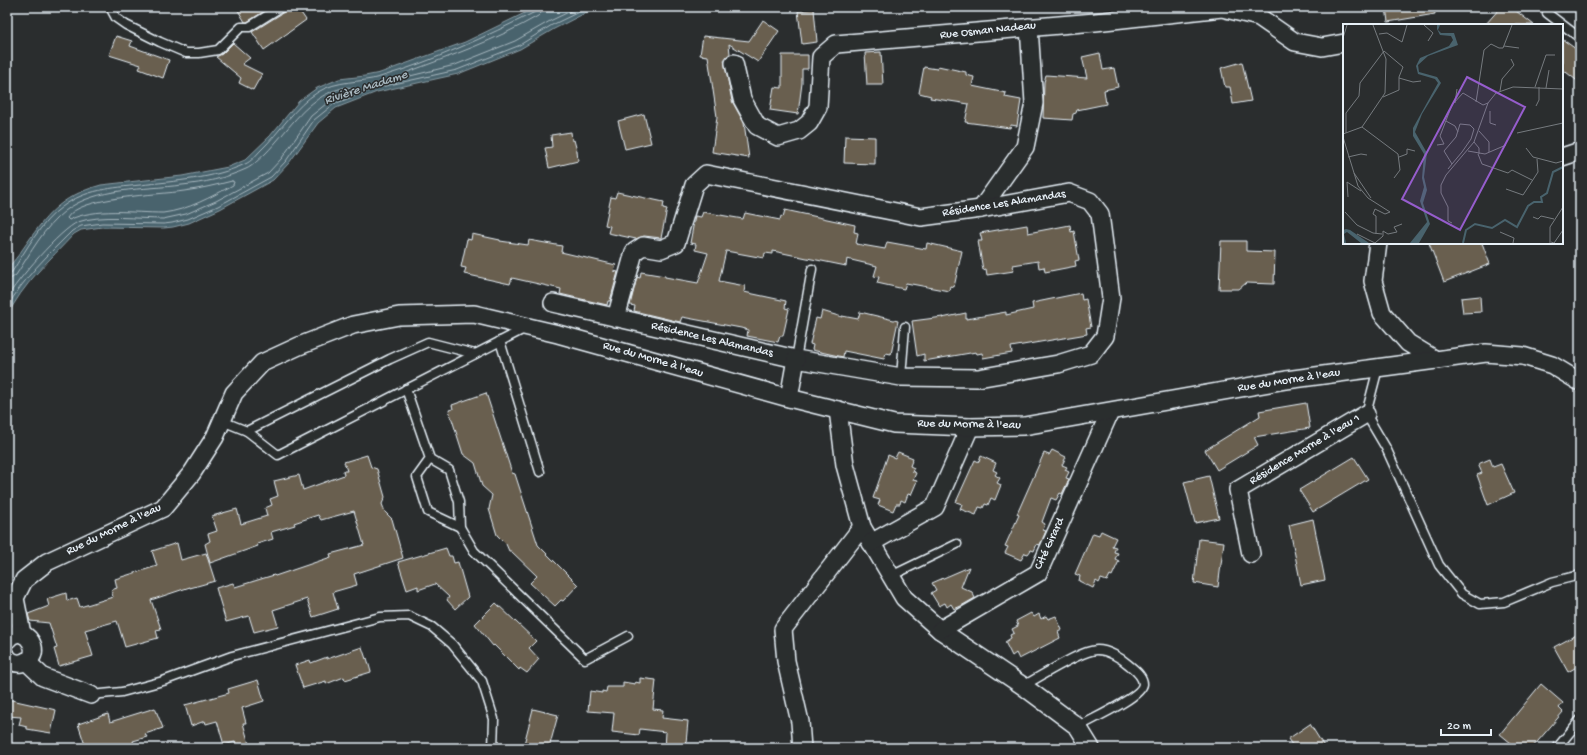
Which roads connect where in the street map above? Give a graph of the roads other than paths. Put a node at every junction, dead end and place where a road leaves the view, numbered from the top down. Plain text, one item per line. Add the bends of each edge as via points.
1 (110, 7) edge
2 (281, 7) edge
3 (1264, 12) edge
4 (1547, 13) dead end
5 (1562, 24) edge
6 (1563, 25) edge
7 (1028, 27) junction
8 (1580, 38) edge
9 (1343, 43) edge
10 (734, 63) dead end
11 (1580, 151) edge
12 (1563, 157) edge
13 (981, 209) junction
14 (1378, 244) edge
15 (812, 269) dead end
16 (554, 303) dead end
17 (616, 318) junction
18 (528, 327) junction
19 (905, 327) dead end
20 (500, 341) junction
21 (475, 354) junction
22 (796, 359) junction
23 (1436, 360) junction
24 (1378, 368) junction
25 (901, 377) junction
26 (1580, 382) edge
27 (406, 389) junction
28 (789, 398) junction
29 (838, 410) junction
30 (1110, 412) junction
31 (1366, 414) junction
32 (222, 421) junction
33 (970, 427) junction
34 (248, 431) junction
35 (430, 459) junction
36 (540, 472) dead end
37 (460, 527) junction
38 (862, 527) junction
39 (871, 543) junction
40 (957, 544) dead end
41 (1251, 554) dead end
42 (1580, 574) edge
43 (891, 576) junction
44 (940, 630) junction
45 (628, 636) dead end
46 (15, 637) edge
47 (7, 657) edge
48 (26, 661) junction
49 (1023, 686) junction
50 (91, 695) joint
51 (1580, 720) edge
52 (1078, 727) junction
53 (493, 748) edge
54 (802, 748) edge
55 (1091, 748) edge
56 (1557, 748) edge

1 - 2 lane via 116,18 126,25 186,53 218,50 241,27 249,27
3 - 7 street, Rue Osman Nadeau via 1222,8
3 - 9 street, Rue Osman Nadeau via 1295,42 1322,47
4 - 5 lane
6 - 8 lane
7 - 10 street, Rue Osman Nadeau via 836,44 821,57 818,107 809,123 799,131 778,137 757,126 742,99
7 - 13 street via 1034,103 1025,147
11 - 12 street
13 - 17 street, Résidence Les Alamandas via 921,217 706,174 694,185 676,243 661,249 643,246 634,252
13 - 25 street, Résidence Les Alamandas via 1069,193 1090,201 1100,214 1111,298 1105,336 1091,354 1058,364 978,378
14 - 23 street via 1373,281 1382,313 1408,343
15 - 22 lane
16 - 17 street, Résidence Les Alamandas
17 - 22 street, Résidence Les Alamandas
18 - 20 lane
18 - 28 street, Rue du Morne à l'eau
18 - 32 street, Rue du Morne à l'eau via 474,314 399,316 352,325 262,363 234,393
19 - 25 lane
20 - 21 lane
20 - 36 lane
21 - 27 lane
21 - 34 lane via 428,342
22 - 25 street, Résidence Les Alamandas
22 - 28 street
23 - 24 street, Rue du Morne à l'eau
23 - 26 street via 1486,353 1523,356 1552,365
24 - 30 street, Rue du Morne à l'eau via 1286,380
24 - 31 lane
27 - 34 lane via 278,455
27 - 35 lane
28 - 29 street, Rue du Morne à l'eau
29 - 33 street, Rue du Morne à l'eau via 894,424
29 - 38 street via 845,465
30 - 33 street, Rue du Morne à l'eau via 1024,426
30 - 44 street, Cité Girard via 1038,573
31 - 41 street, Résidence Morne à l'eau 1 via 1238,490
31 - 42 lane via 1386,448 1440,565 1462,594 1480,604 1504,602 1552,582
32 - 34 lane
32 - 46 street, Rue du Morne à l'eau via 192,473 163,508 47,562 24,580 15,598
33 - 39 street via 935,508
35 - 37 lane via 449,470 459,502
35 - 37 lane via 417,477 428,512
37 - 45 lane via 474,551 585,658
38 - 39 street
38 - 54 street via 784,629 786,661 800,722
39 - 43 street
40 - 43 lane
43 - 44 street via 904,598
44 - 49 street
46 - 48 street via 30,639 33,644 32,654
47 - 48 street via 13,662
48 - 50 street via 43,677
49 - 52 street
49 - 52 lane via 1089,652 1108,652 1123,659 1141,678 1143,684 1138,693
50 - 53 lane via 122,692 156,683 232,656 380,617 409,616 432,627 452,644 482,681 494,719
51 - 56 lane
52 - 55 street

